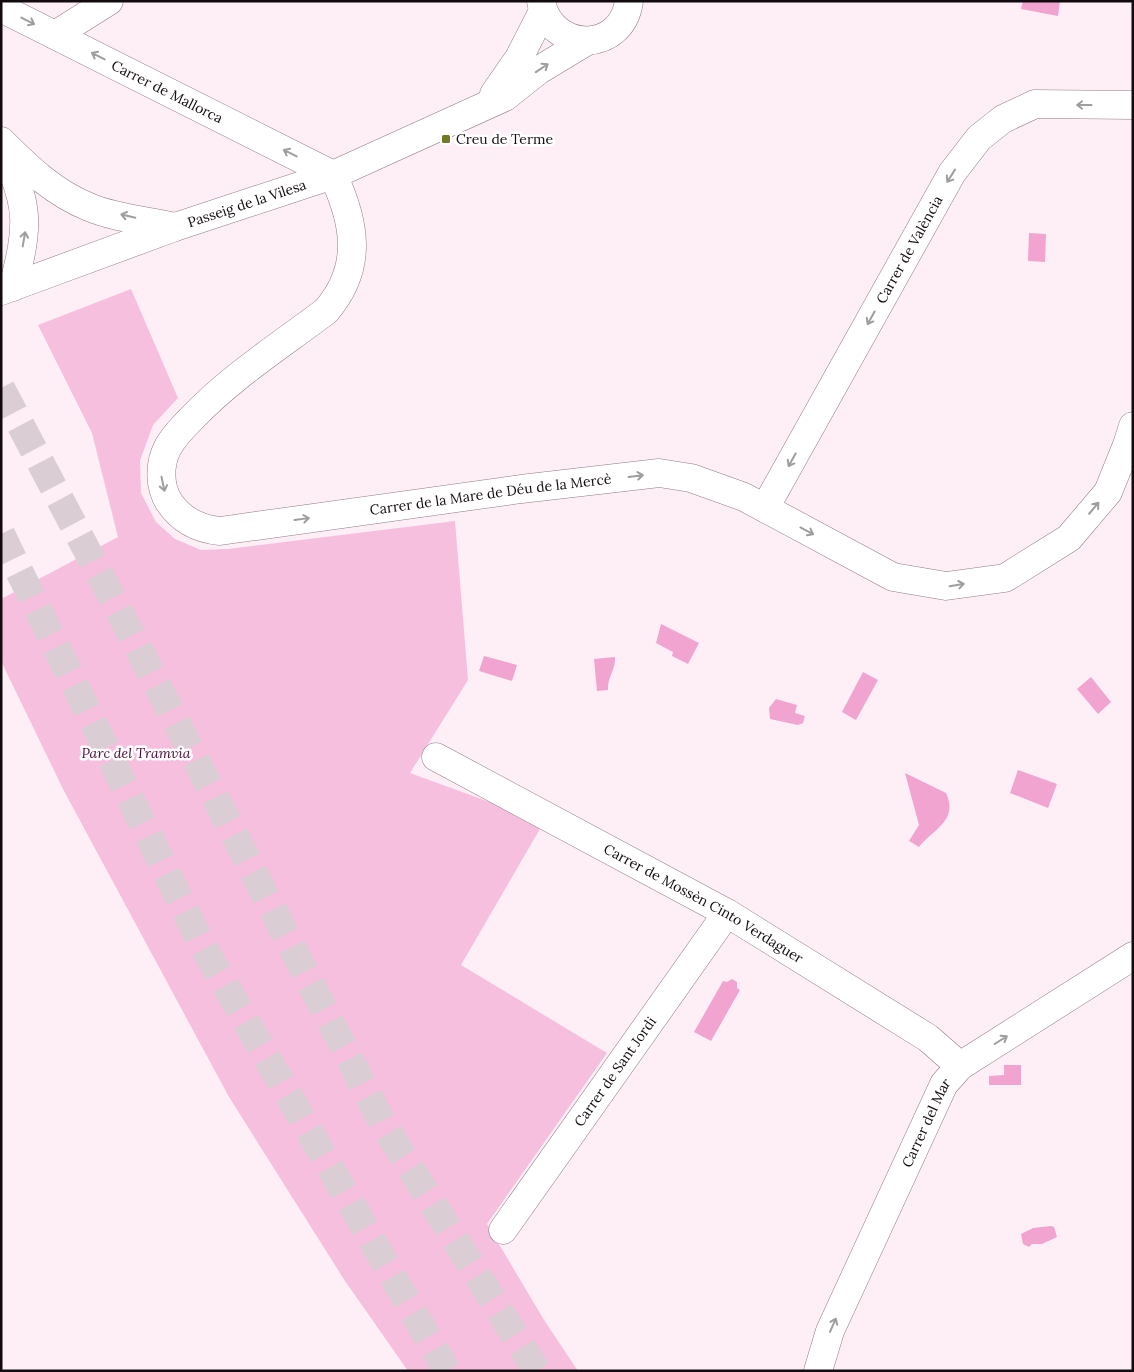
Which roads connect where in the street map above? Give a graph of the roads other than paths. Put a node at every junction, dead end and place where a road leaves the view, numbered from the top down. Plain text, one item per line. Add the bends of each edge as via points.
1 (109, 1) edge
2 (629, 1) edge
3 (542, 6) edge
4 (1, 8) edge
5 (55, 35) junction
6 (587, 42) junction
7 (487, 104) junction
8 (1133, 105) edge
9 (1, 141) edge
10 (1, 148) edge
11 (333, 175) junction
12 (175, 227) junction
13 (7, 289) edge
14 (1133, 426) edge
15 (765, 508) junction
16 (436, 757) dead end
17 (727, 913) junction
18 (1133, 956) edge
19 (960, 1066) junction
20 (503, 1230) dead end
21 (818, 1371) edge

1 - 5 main road
2 - 6 main road, Passeig de la Vilesa via 622,22 612,32
3 - 6 main road via 549,24 560,33
3 - 7 main road via 519,58
4 -> 5 main road, Carrer de Mallorca
11 -> 5 main road, Carrer de Mallorca
7 -> 6 main road, Passeig de la Vilesa via 506,97 539,70
7 - 11 main road, Passeig de la Vilesa
8 -> 15 main road, Carrer de València via 1035,104 1003,119 979,138 952,174
12 -> 9 main road via 91,208 61,194 32,172
13 -> 10 main road via 26,228 15,174
11 - 12 main road, Passeig de la Vilesa
11 -> 15 main road, Carrer de la Mare de Déu de la Mercè via 350,220 353,246 350,273 326,311 220,392 173,438 162,461 163,487 174,510 195,525 220,531 511,490 659,473 692,478
12 - 13 main road, Passeig de la Vilesa
15 -> 14 main road, Carrer de la Mare de Déu de la Mercè via 893,577 946,586 1005,578 1069,538 1108,492
16 - 17 main road, Carrer de Mossèn Cinto Verdaguer
17 - 19 main road, Carrer de Mossèn Cinto Verdaguer via 928,1038
17 - 20 main road, Carrer de Sant Jordi
19 -> 18 main road, Carrer del Mar
21 -> 19 main road, Carrer del Mar via 830,1331 944,1084

